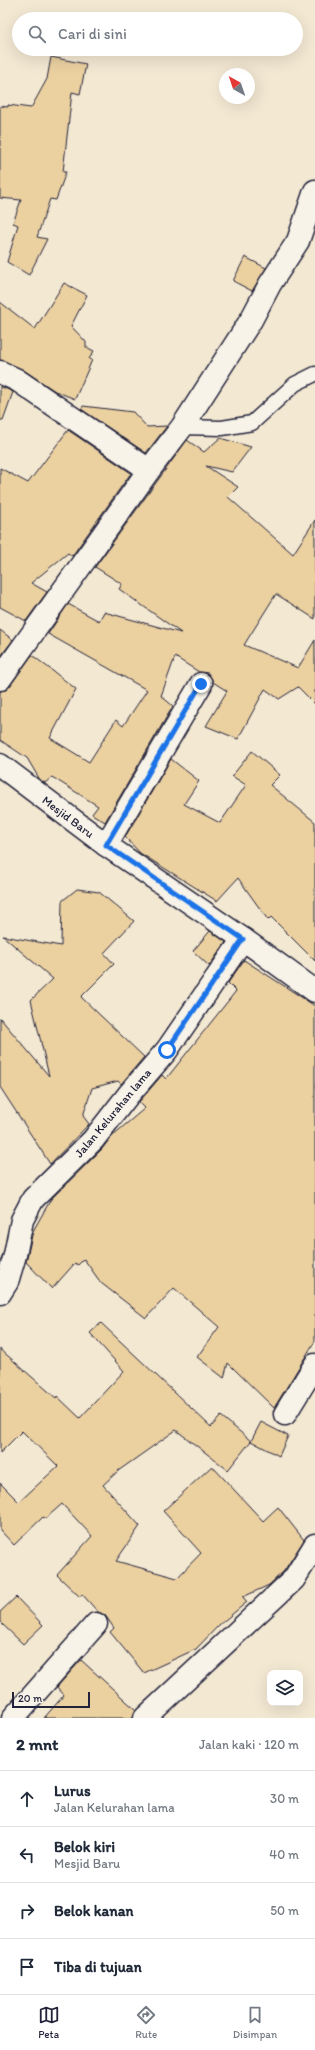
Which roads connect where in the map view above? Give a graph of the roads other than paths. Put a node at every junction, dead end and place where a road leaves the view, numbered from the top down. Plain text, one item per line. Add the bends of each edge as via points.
1 (315, 191) edge
2 (0, 372) edge
3 (315, 374) edge
4 (182, 428) junction
5 (149, 470) junction
6 (0, 679) edge
7 (201, 684) dead end
8 (0, 765) edge
9 (106, 845) junction
10 (243, 939) junction
11 (315, 990) edge
12 (0, 1293) edge
13 (315, 1366) edge
14 (285, 1414) dead end
15 (315, 1545) edge
16 (96, 1624) dead end
17 (13, 1718) edge
18 (145, 1718) edge

1 - 4 street via 298,241
2 - 5 street via 17,380
3 - 4 lane via 295,384 252,423 222,428
4 - 5 street
5 - 6 street
7 - 9 street
8 - 9 street, Mesjid Baru
9 - 10 street, Mesjid Baru
10 - 11 street, Mesjid Baru
10 - 12 street, Jalan Kelurahan lama via 167,1050 93,1140 33,1199 22,1220 7,1282
13 - 14 street
15 - 18 street via 294,1579 231,1635
16 - 17 street

